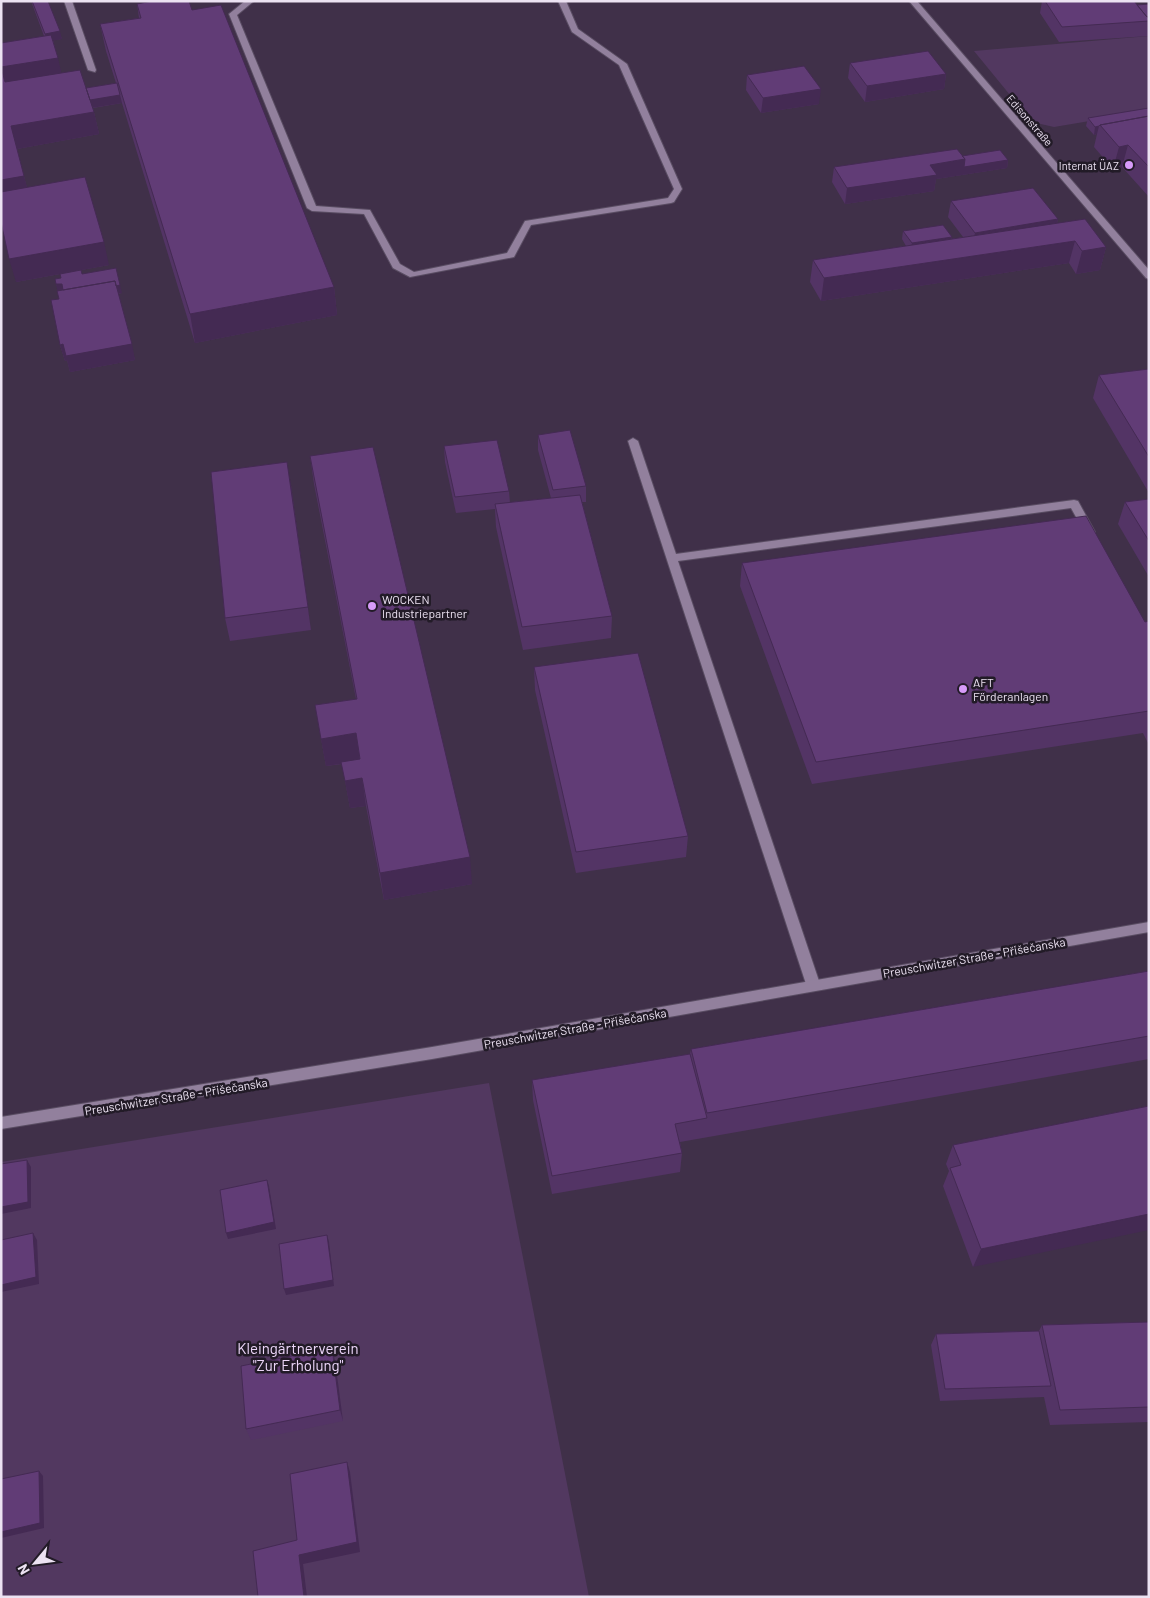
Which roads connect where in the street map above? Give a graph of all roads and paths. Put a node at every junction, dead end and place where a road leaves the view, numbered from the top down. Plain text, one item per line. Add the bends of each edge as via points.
1 (68, 1) edge
2 (250, 1) edge
3 (562, 1) edge
4 (913, 1) edge
5 (92, 70) dead end
6 (1149, 276) edge
7 (633, 440) dead end
8 (1094, 539) edge
9 (673, 558) junction
10 (1149, 927) edge
11 (813, 984) junction
12 (1, 1123) edge

1 - 5 street
2 - 3 street via 233,14 312,208 367,212 396,266 413,275 511,255 528,223 671,200 678,189 622,64 576,30
4 - 6 street, Edisonstraße
7 - 9 street
8 - 9 street via 1074,504
9 - 11 street
10 - 11 street, Preuschwitzer Straße - Přišečanska
11 - 12 street, Preuschwitzer Straße - Přišečanska via 263,1082

